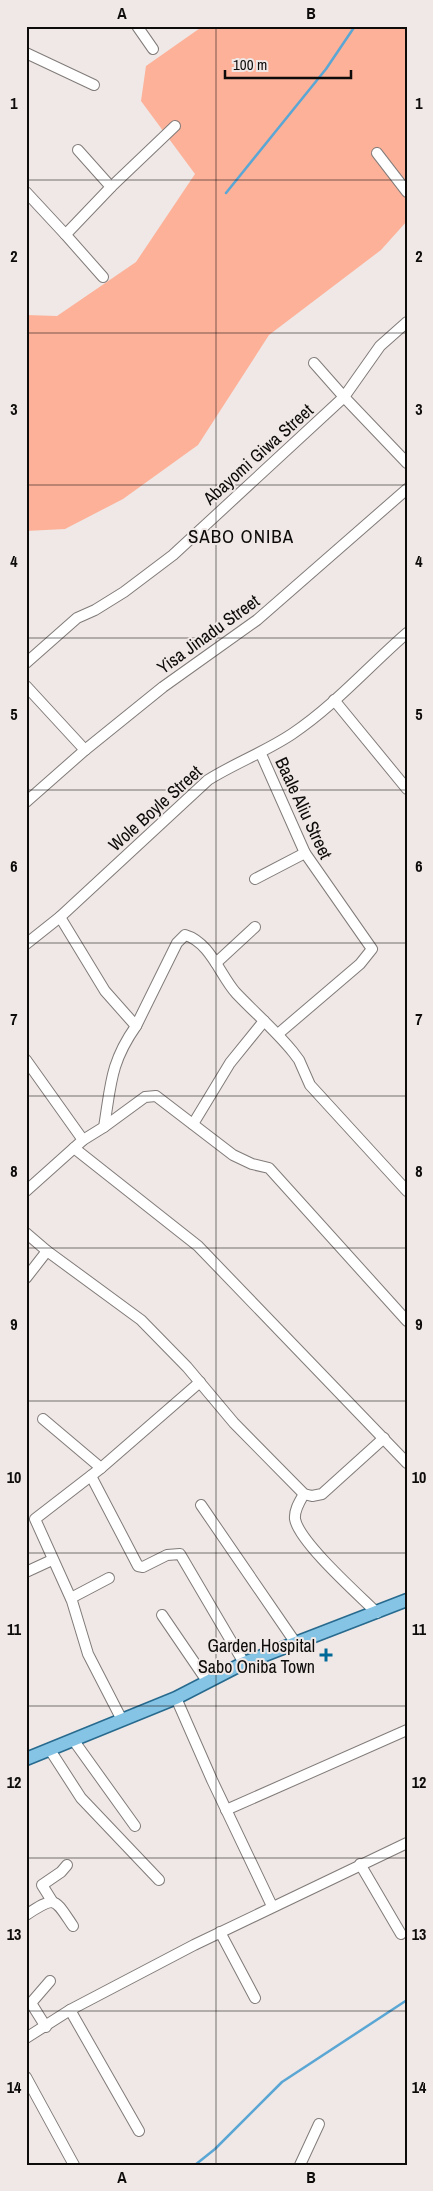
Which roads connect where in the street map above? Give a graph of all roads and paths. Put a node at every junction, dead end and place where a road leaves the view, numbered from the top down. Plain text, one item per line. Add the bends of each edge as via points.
1 (137, 26) edge
2 (153, 49) dead end
3 (26, 53) edge
4 (94, 85) dead end
5 (175, 126) dead end
6 (78, 150) dead end
7 (377, 152) dead end
8 (111, 187) junction
9 (26, 192) edge
10 (407, 192) edge
11 (65, 234) junction
12 (103, 277) dead end
13 (407, 322) edge
14 (314, 363) dead end
15 (344, 396) junction
16 (407, 463) edge
17 (407, 489) edge
18 (407, 633) edge
19 (26, 663) edge
20 (26, 686) edge
21 (334, 700) junction
22 (85, 750) junction
23 (261, 754) junction
24 (407, 789) edge
25 (26, 802) edge
26 (305, 853) junction
27 (255, 879) dead end
28 (60, 917) junction
29 (255, 927) dead end
30 (26, 944) edge
31 (216, 963) junction
32 (264, 1021) junction
33 (136, 1026) junction
34 (278, 1034) junction
35 (26, 1060) edge
36 (194, 1124) junction
37 (104, 1128) junction
38 (83, 1140) junction
39 (74, 1148) junction
40 (26, 1191) edge
41 (407, 1191) edge
42 (26, 1233) edge
43 (47, 1251) junction
44 (26, 1278) edge
45 (407, 1321) edge
46 (200, 1382) junction
47 (42, 1419) dead end
48 (384, 1438) junction
49 (407, 1463) edge
50 (101, 1468) junction
51 (92, 1476) junction
52 (304, 1494) junction
53 (201, 1505) dead end
54 (52, 1560) junction
55 (26, 1572) edge
56 (109, 1578) dead end
57 (71, 1598) junction
58 (407, 1600) edge
59 (377, 1612) junction
60 (162, 1614) dead end
61 (295, 1642) junction
62 (244, 1663) junction
63 (207, 1682) junction
64 (176, 1698) junction
65 (122, 1720) junction
66 (407, 1730) edge
67 (74, 1741) junction
68 (50, 1750) junction
69 (26, 1760) edge
70 (226, 1810) junction
71 (136, 1826) dead end
72 (407, 1843) edge
73 (360, 1864) junction
74 (67, 1865) dead end
75 (159, 1880) dead end
76 (52, 1902) junction
77 (272, 1906) junction
78 (26, 1915) edge
79 (73, 1926) dead end
80 (220, 1932) junction
81 (401, 1934) dead end
82 (50, 1981) dead end
83 (255, 1998) dead end
84 (70, 2010) junction
85 (46, 2026) junction
86 (26, 2038) edge
87 (26, 2078) edge
88 (319, 2124) dead end
89 (139, 2131) dead end
90 (70, 2163) edge
91 (300, 2165) edge

1 - 2 street
3 - 4 street
5 - 8 street
6 - 8 street
7 - 10 street
8 - 11 street
9 - 11 street
11 - 12 street
13 - 15 street, Abayomi Giwa Street via 380,346
14 - 15 street
15 - 16 street
15 - 19 street, Abayomi Giwa Street via 173,555 124,592 77,618
17 - 22 street, Yisa Jinadu Street via 257,620 163,687
18 - 21 street, Wole Boyle Street
20 - 22 street
21 - 23 street, Wole Boyle Street via 293,734
21 - 24 street
22 - 25 street, Yisa Jinadu Street
23 - 26 street, Baale Aliu Street
23 - 28 street, Wole Boyle Street via 226,768 208,780
26 - 27 street
26 - 34 street, Baale Aliu Street via 372,949 360,964
28 - 30 street, Wole Boyle Street
28 - 33 street via 105,990
29 - 31 street
31 - 32 street via 234,990
31 - 33 street via 193,937 185,935
32 - 34 street
32 - 36 street via 230,1063
33 - 37 street via 121,1047 113,1070
34 - 41 street via 300,1060 314,1089
35 - 38 street
36 - 37 street via 150,1095
36 - 45 street via 234,1154 275,1174
37 - 38 street
38 - 39 street
39 - 40 street
39 - 48 street via 198,1246
42 - 43 street
43 - 44 street
43 - 46 street via 141,1320
46 - 50 street
46 - 52 street via 234,1424
47 - 50 street
48 - 49 street
48 - 52 street via 322,1494
50 - 51 street
51 - 54 street via 35,1519
51 - 62 street via 138,1566 143,1567 167,1555 180,1554
52 - 59 street via 296,1511 299,1528 326,1563
53 - 61 street
54 - 55 street
54 - 57 street
56 - 57 street
57 - 65 street via 88,1654
58 - 59 main road
59 - 61 main road
60 - 63 street
61 - 62 main road
62 - 63 main road
63 - 64 main road
64 - 65 main road
64 - 70 street
65 - 67 main road
66 - 70 street
67 - 68 main road
67 - 71 street
68 - 69 main road
68 - 75 street via 81,1798
70 - 77 street
72 - 73 street
73 - 77 street
73 - 81 street
74 - 76 street via 42,1885
76 - 78 street via 43,1903
76 - 79 street via 58,1904
77 - 80 street
80 - 83 street
80 - 84 street
82 - 85 street via 31,2003
84 - 85 street
84 - 89 street
85 - 86 street
87 - 90 street
88 - 91 street

